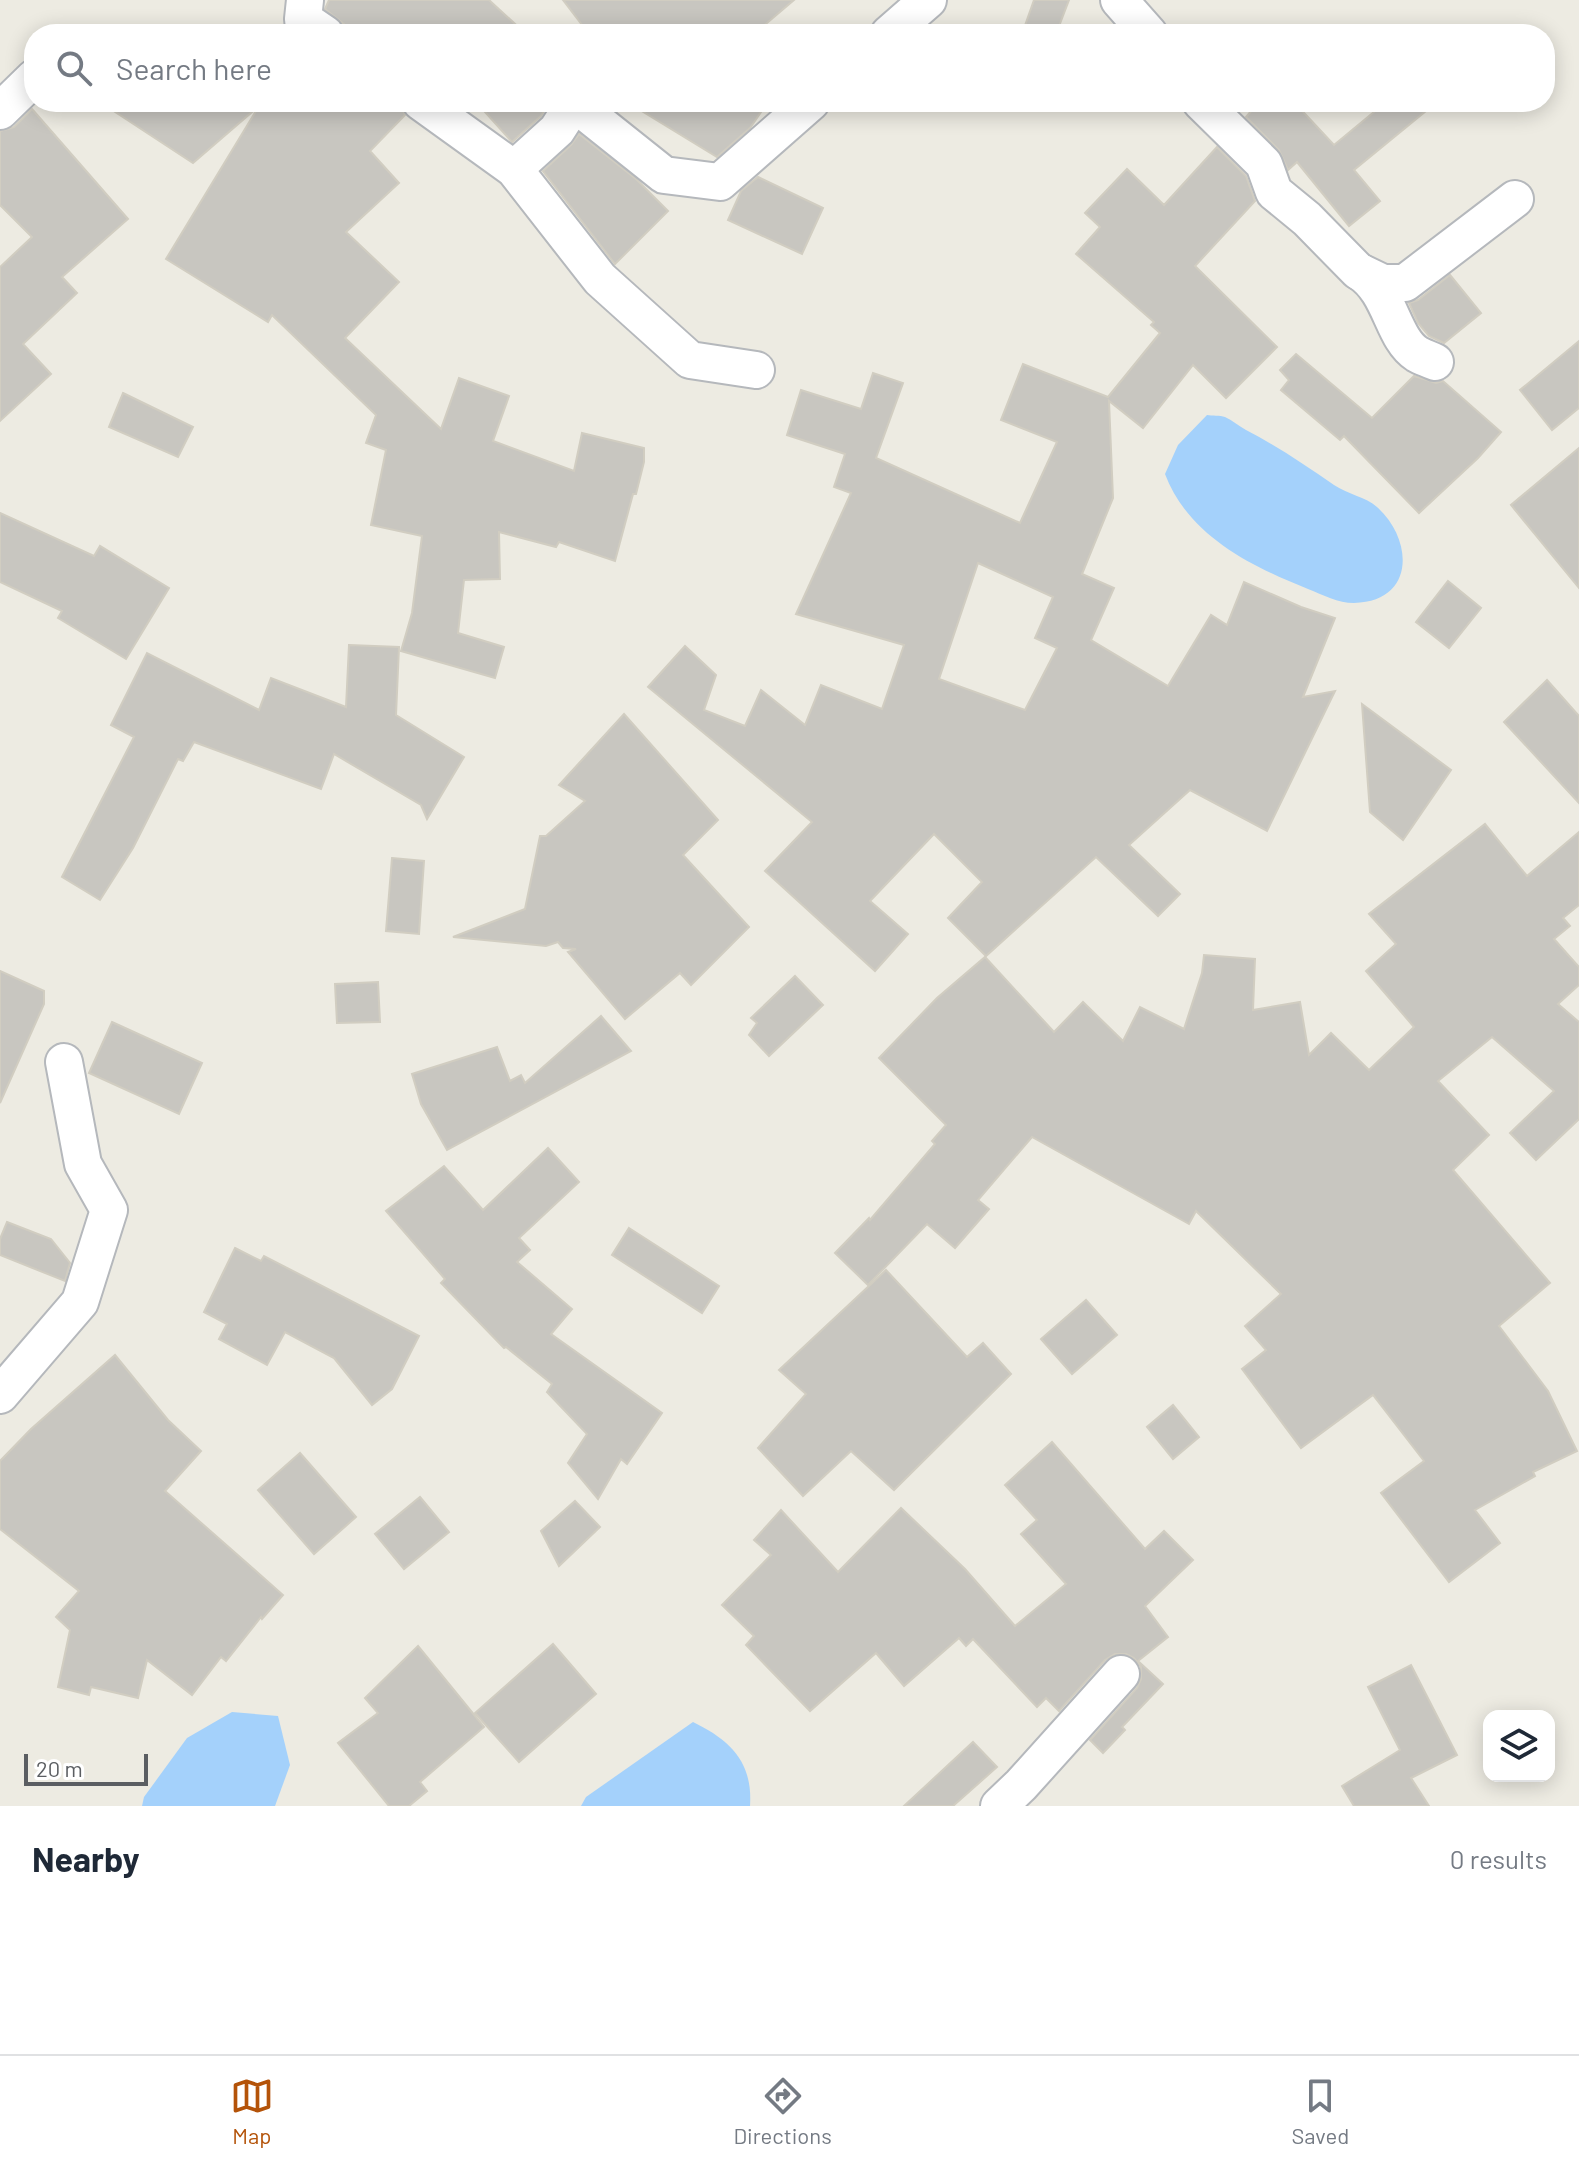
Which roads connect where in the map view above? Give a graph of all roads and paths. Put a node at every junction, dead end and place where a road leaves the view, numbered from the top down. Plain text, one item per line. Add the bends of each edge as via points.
1 (305, 0) edge
2 (928, 0) edge
3 (1119, 0) edge
4 (310, 24) edge
5 (900, 24) edge
6 (1140, 24) edge
7 (24, 88) edge
8 (0, 111) edge
9 (435, 112) edge
10 (569, 112) edge
11 (585, 112) edge
12 (800, 112) edge
13 (1211, 112) edge
14 (514, 169) junction
15 (1515, 199) dead end
16 (1358, 271) junction
17 (1435, 362) dead end
18 (756, 370) dead end
19 (64, 1062) dead end
20 (0, 1395) edge
21 (1121, 1674) dead end
22 (999, 1806) edge

1 - 4 street via 303,19
2 - 5 street
3 - 6 street
7 - 8 street
9 - 14 street
10 - 14 street
11 - 12 street via 664,175 720,182
13 - 16 street via 1264,164 1274,192
14 - 18 street via 600,279 690,360
15 - 16 street via 1405,283 1383,283
16 - 17 street via 1372,280 1405,342
19 - 20 street via 83,1164 109,1210 80,1302
21 - 22 street

